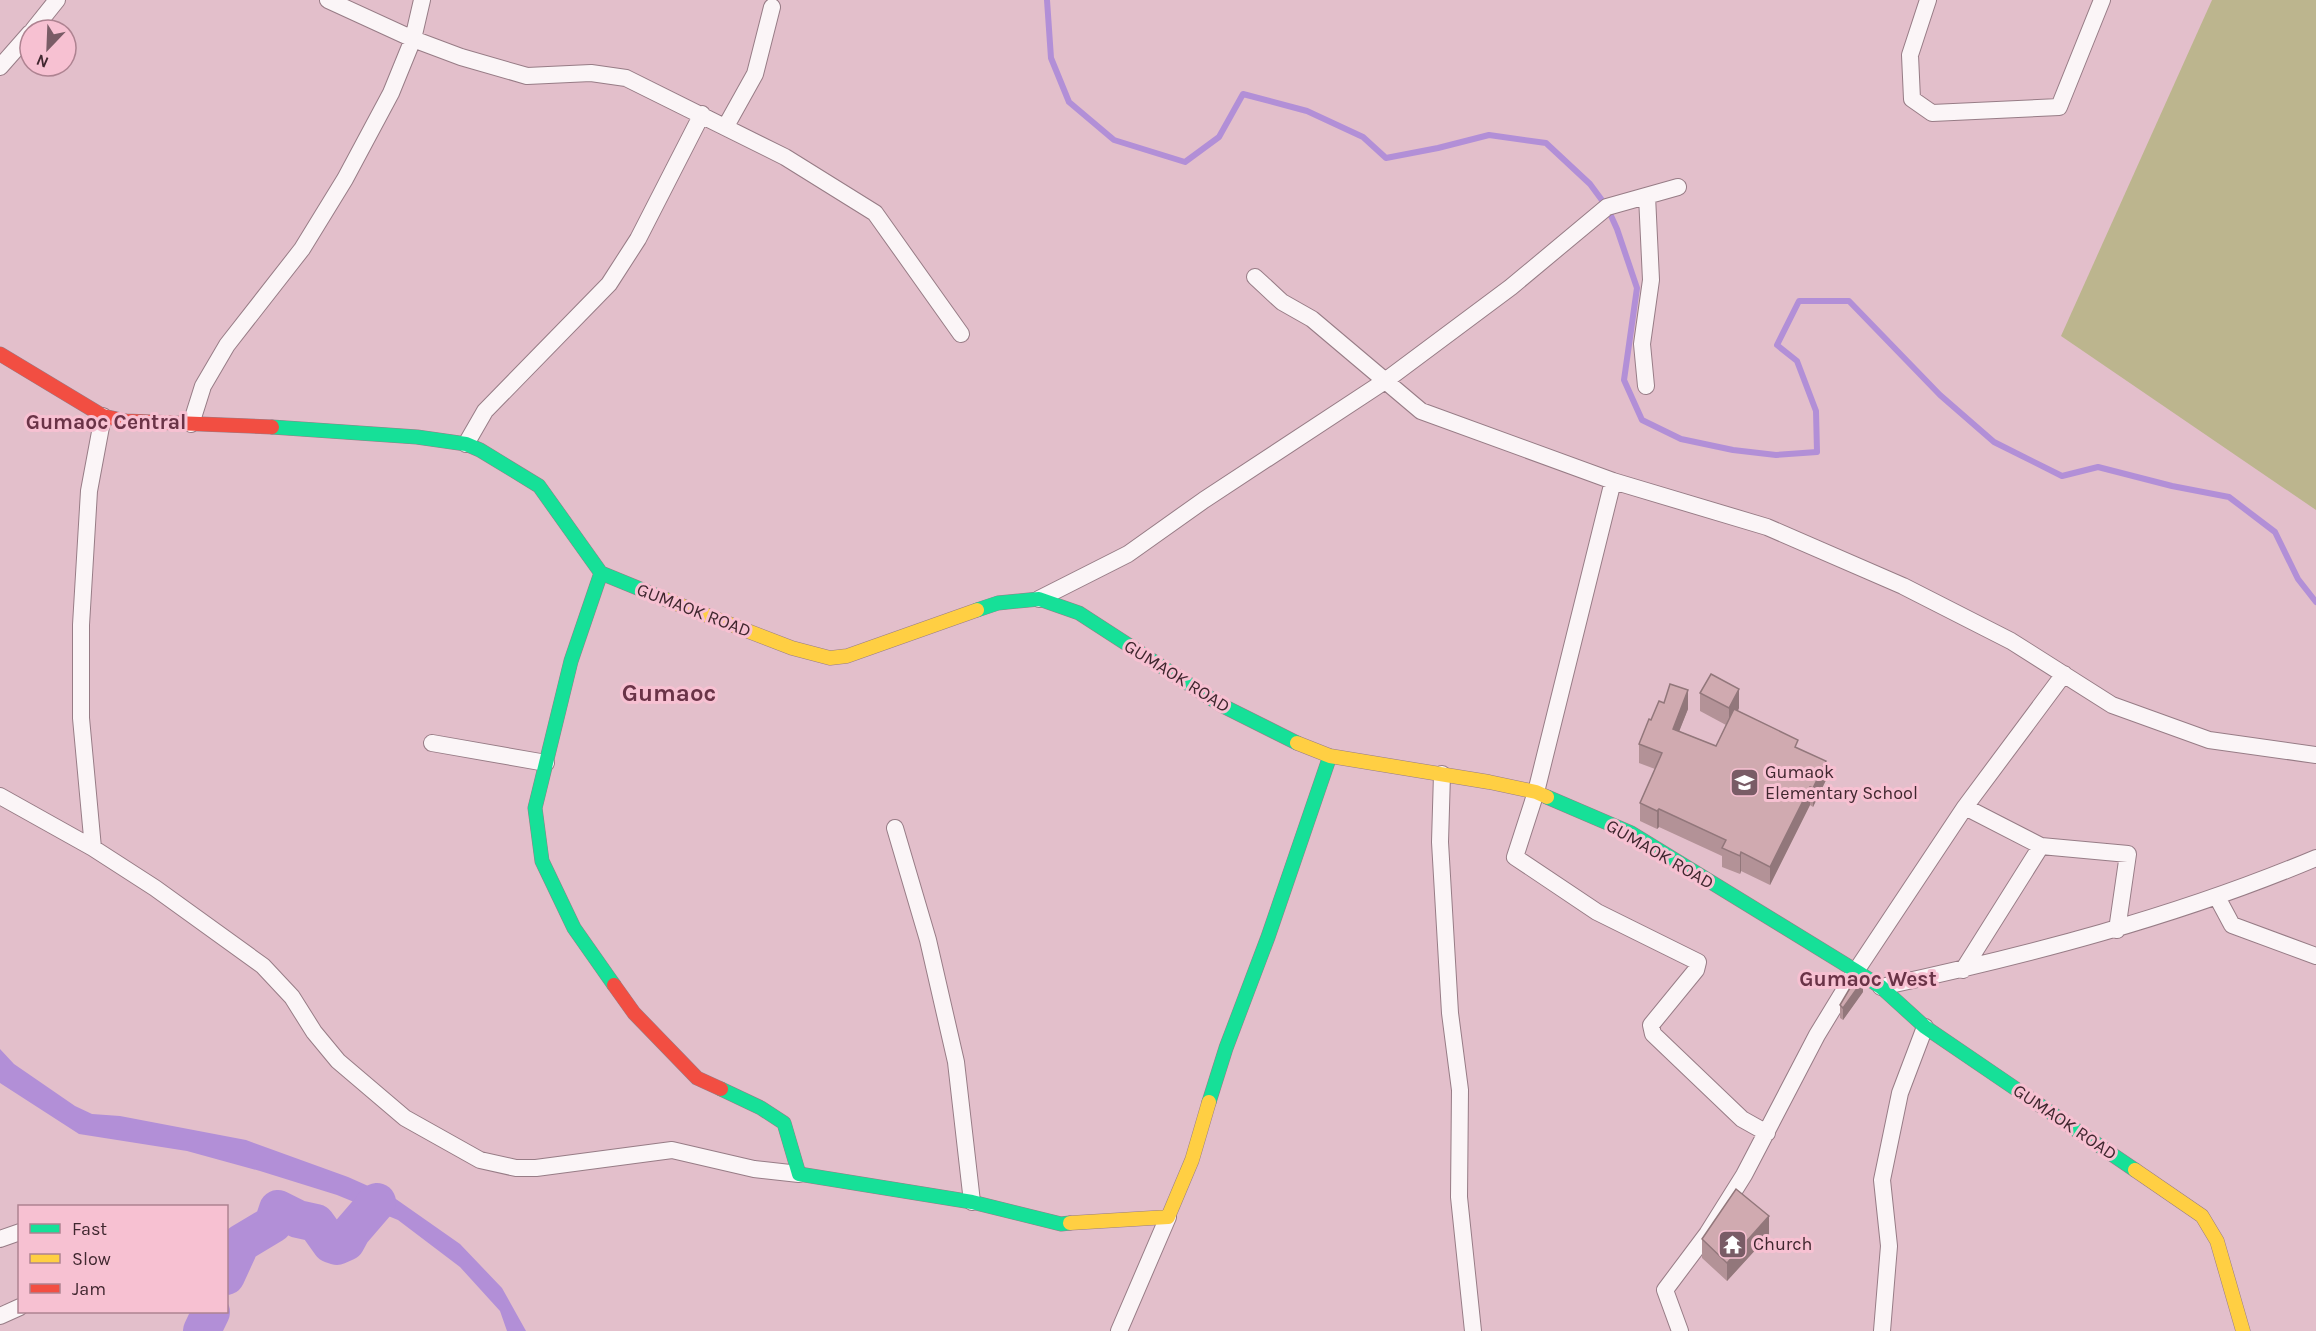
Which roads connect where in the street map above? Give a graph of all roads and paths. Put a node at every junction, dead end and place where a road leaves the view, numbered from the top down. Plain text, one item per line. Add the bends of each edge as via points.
1 (57, 0) edge
2 (328, 0) edge
3 (422, 0) edge
4 (1928, 0) edge
5 (2102, 0) edge
6 (772, 7) dead end
7 (42, 18) edge
8 (413, 39) junction
9 (18, 45) edge
10 (3, 59) edge
11 (702, 114) junction
12 (726, 126) junction
13 (1678, 187) dead end
14 (1647, 196) junction
15 (1255, 277) dead end
16 (961, 334) dead end
17 (0, 354) edge
18 (1385, 381) junction
19 (1646, 386) dead end
20 (103, 416) junction
21 (191, 424) junction
22 (466, 444) junction
23 (1613, 481) junction
24 (601, 573) junction
25 (1039, 598) junction
26 (2064, 674) junction
27 (432, 743) dead end
28 (2316, 755) edge
29 (1330, 756) junction
30 (546, 763) junction
31 (1443, 774) junction
32 (1536, 792) junction
33 (0, 796) edge
34 (1965, 807) junction
35 (895, 828) dead end
36 (2041, 846) junction
37 (93, 848) junction
38 (2316, 858) edge
39 (2217, 897) junction
40 (2118, 930) junction
41 (2316, 956) edge
42 (1856, 970) junction
43 (1964, 970) junction
44 (1881, 987) junction
45 (1925, 1027) junction
46 (1767, 1133) junction
47 (800, 1174) junction
48 (972, 1202) junction
49 (1168, 1217) junction
50 (18, 1233) edge
51 (0, 1239) edge
52 (18, 1308) edge
53 (0, 1316) edge
54 (1881, 1329) edge
55 (1119, 1331) edge
56 (1473, 1331) edge
57 (1680, 1331) edge
58 (2243, 1331) edge

1 - 7 street
2 - 8 street
3 - 8 street
4 - 5 street via 1910,55 1912,99 1932,113 2059,107
6 - 12 street via 755,75
8 - 11 street via 527,76 591,73 626,78
8 - 21 street via 391,93 345,179 302,249 227,345 203,386
9 - 10 street
11 - 12 street
11 - 22 street via 638,239 609,284 485,411
12 - 16 street via 875,213
13 - 14 street
14 - 18 street via 1607,207 1511,287
14 - 19 street via 1651,280 1642,344
15 - 18 street
17 - 20 street, GUMAOK ROAD
18 - 23 street via 1421,411
18 - 25 street via 1128,554
20 - 21 street, GUMAOK ROAD
20 - 37 street via 89,490 81,625 81,718
21 - 22 street, GUMAOK ROAD via 417,437
22 - 24 street, GUMAOK ROAD via 538,486
23 - 26 street via 1767,527 1903,586 2011,641
23 - 32 street
24 - 25 street, GUMAOK ROAD via 792,648 830,658 847,656 998,603
24 - 30 street via 571,661
25 - 29 street, GUMAOK ROAD via 1078,613 1221,705
26 - 28 street via 2112,705 2210,740
26 - 34 street
27 - 30 street
29 - 31 street, GUMAOK ROAD
29 - 49 street via 1226,1048 1192,1160
30 - 47 street via 535,808 542,861 574,928 634,1013 697,1078 784,1123
31 - 32 street, GUMAOK ROAD
31 - 56 street via 1440,842 1450,1013 1460,1090 1460,1197
32 - 42 street, GUMAOK ROAD via 1631,833
32 - 46 street via 1515,857 1597,912 1698,962 1696,970 1652,1025 1653,1034 1742,1119
33 - 37 street
34 - 36 street
34 - 42 street
35 - 48 street via 928,940 956,1062
36 - 40 street via 2128,854
36 - 43 street
37 - 47 street via 263,966 292,997 338,1061 405,1118 480,1160 536,1168 672,1150 754,1169
38 - 39 street
39 - 40 street
39 - 41 street via 2232,925
40 - 43 street
42 - 44 street, GUMAOK ROAD
42 - 46 street via 1817,1035
43 - 44 street
44 - 45 street, GUMAOK ROAD
45 - 54 street via 1900,1093 1882,1180 1889,1246
45 - 58 street, GUMAOK ROAD via 2202,1216 2217,1241
46 - 57 street via 1707,1234 1665,1290
47 - 48 street
48 - 49 street via 1061,1224
49 - 55 street
50 - 51 street
52 - 53 street

